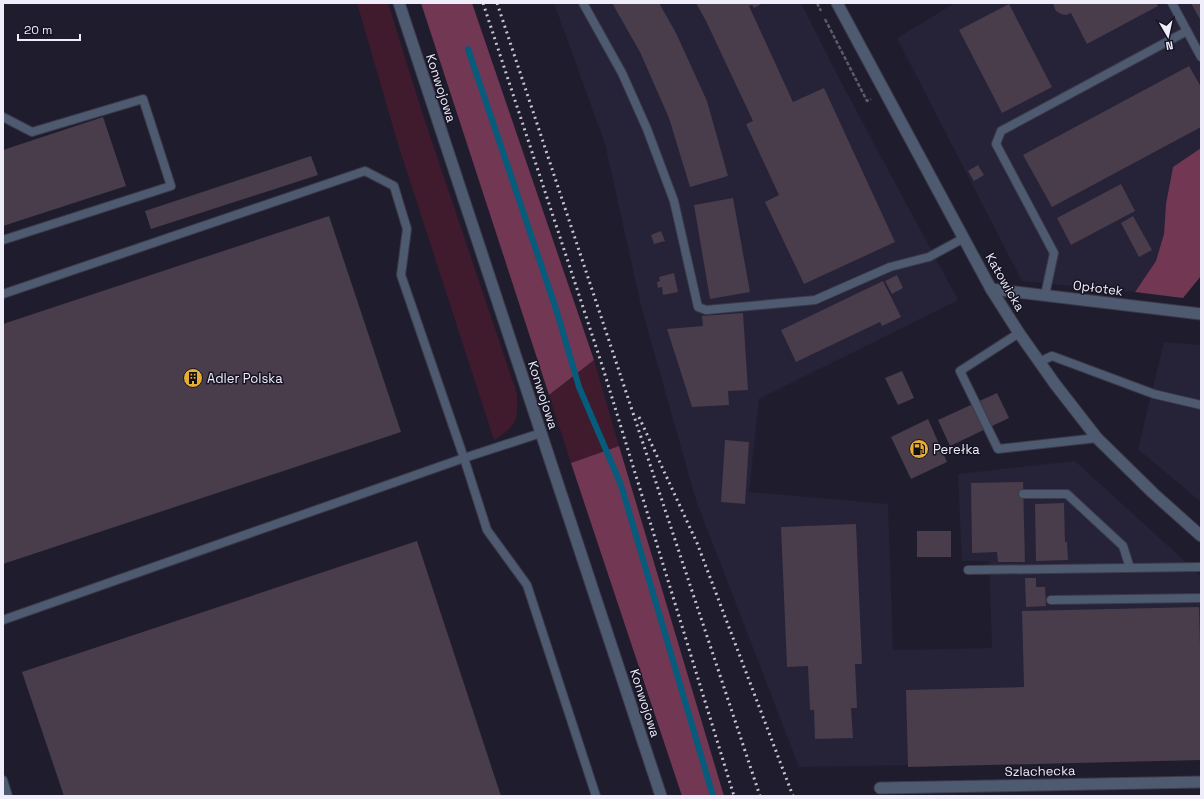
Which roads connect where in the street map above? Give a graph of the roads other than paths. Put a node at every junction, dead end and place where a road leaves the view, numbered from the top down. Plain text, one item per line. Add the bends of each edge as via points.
1 (399, 3) edge
2 (583, 3) edge
3 (836, 3) edge
4 (1172, 3) edge
5 (1187, 31) junction
6 (1201, 58) edge
7 (3, 117) edge
8 (964, 238) junction
9 (3, 240) edge
10 (991, 289) junction
11 (3, 294) edge
12 (1045, 295) junction
13 (1201, 314) edge
14 (1019, 333) junction
15 (1039, 362) junction
16 (1201, 405) edge
17 (541, 433) junction
18 (1097, 438) junction
19 (464, 458) junction
20 (1024, 494) dead end
21 (1201, 536) edge
22 (1201, 567) edge
23 (1130, 568) junction
24 (968, 570) dead end
25 (1201, 598) edge
26 (1052, 600) dead end
27 (3, 620) edge
28 (3, 780) edge
29 (1201, 782) edge
30 (880, 788) dead end
31 (8, 796) edge
32 (596, 796) edge
33 (661, 796) edge

1 - 17 street, Konwojowa
2 - 8 lane via 622,73 672,194 698,307 706,310 816,300 890,267 929,257
3 - 8 street, Katowicka
4 - 5 lane
5 - 6 lane
5 - 12 lane via 1002,131 996,144 1054,253
7 - 9 lane via 32,132 143,99 171,186
8 - 10 street, Katowicka
10 - 12 street, Opłotek
10 - 14 street, Katowicka
11 - 19 lane via 364,171 394,186 408,229 401,275
12 - 13 street, Opłotek
14 - 15 street, Katowicka
14 - 18 lane via 960,371 998,449
15 - 16 lane via 1052,356 1154,394
15 - 18 street, Katowicka
17 - 19 lane
17 - 33 street, Konwojowa
18 - 21 street, Katowicka via 1152,493
19 - 27 lane
19 - 32 lane via 487,530 527,585
20 - 23 lane via 1067,494 1123,546
22 - 23 lane
23 - 24 lane
25 - 26 lane
28 - 31 lane
29 - 30 street, Szlachecka

